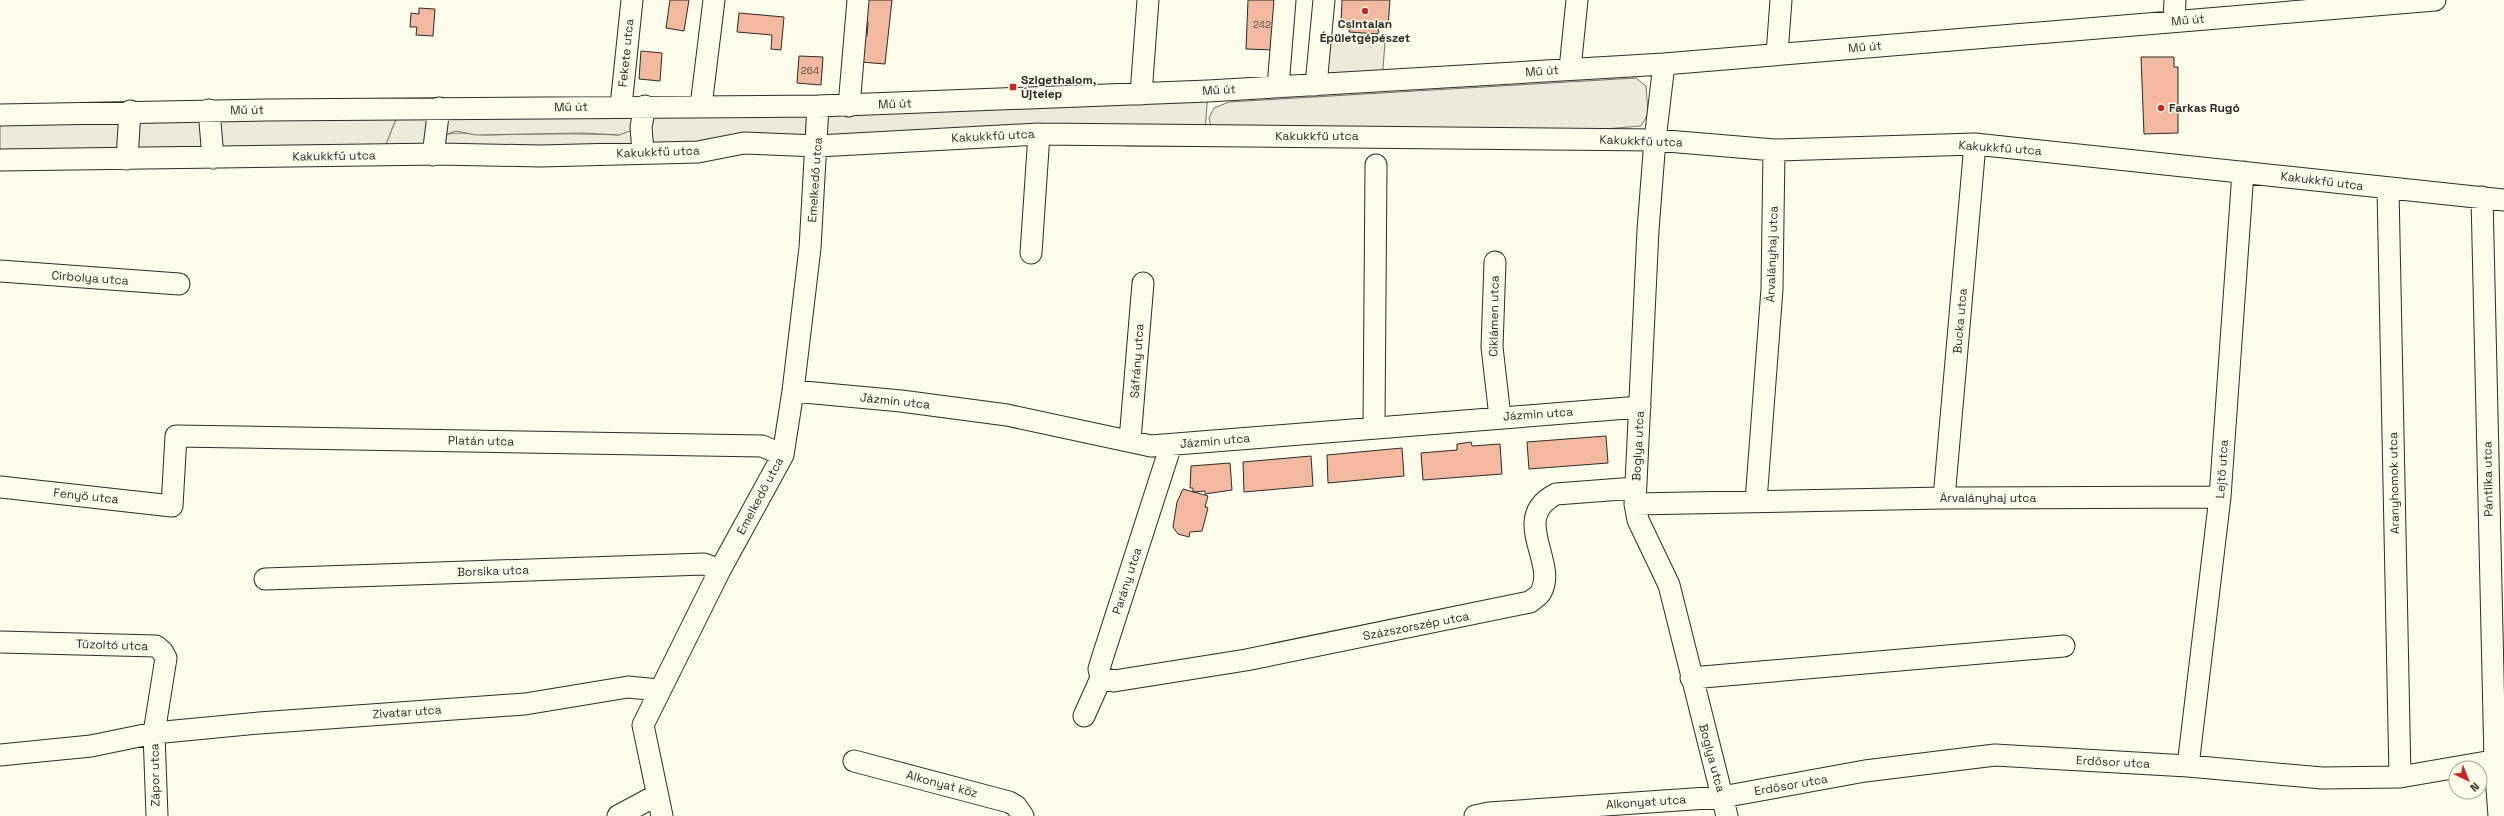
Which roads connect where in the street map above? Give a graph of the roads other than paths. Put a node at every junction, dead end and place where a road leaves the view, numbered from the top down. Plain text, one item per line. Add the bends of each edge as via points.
1 (632, 0) edge
2 (714, 0) edge
3 (858, 0) edge
4 (1148, 0) edge
5 (1285, 0) edge
6 (1324, 0) edge
7 (1577, 0) edge
8 (1781, 0) edge
9 (2175, 0) edge
10 (2435, 0) edge
11 (2174, 22) junction
12 (1777, 54) junction
13 (1664, 64) junction
14 (1570, 69) junction
15 (1316, 85) junction
16 (1278, 87) junction
17 (1141, 94) junction
18 (621, 106) junction
19 (645, 106) junction
20 (701, 106) junction
21 (818, 106) junction
22 (849, 106) junction
23 (439, 108) junction
24 (209, 110) junction
25 (130, 111) junction
26 (0, 115) edge
27 (1038, 134) junction
28 (1655, 140) junction
29 (1975, 144) junction
30 (818, 146) junction
31 (1774, 150) junction
32 (643, 152) junction
33 (433, 155) junction
34 (213, 158) junction
35 (127, 159) junction
36 (0, 160) edge
37 (1376, 165) dead end
38 (2243, 172) junction
39 (2388, 189) junction
40 (2482, 197) junction
41 (2504, 200) edge
42 (1031, 252) dead end
43 (1495, 262) dead end
44 (0, 271) edge
45 (1143, 283) dead end
46 (179, 284) dead end
47 (793, 391) junction
48 (1640, 407) junction
49 (1500, 417) junction
50 (1374, 426) junction
51 (1130, 440) junction
52 (1171, 445) junction
53 (783, 455) junction
54 (0, 487) edge
55 (1635, 496) junction
56 (2220, 497) junction
57 (1944, 498) junction
58 (1756, 501) junction
59 (172, 506) joint
60 (720, 570) junction
61 (265, 579) dead end
62 (0, 642) edge
63 (2064, 646) dead end
64 (1101, 678) junction
65 (1692, 678) junction
66 (659, 690) junction
67 (1084, 716) dead end
68 (154, 733) junction
69 (0, 755) edge
70 (2499, 760) edge
71 (854, 761) dead end
72 (2188, 766) junction
73 (2400, 777) junction
74 (657, 795) junction
75 (1725, 807) edge
76 (157, 816) edge
77 (618, 816) edge
78 (662, 816) edge
79 (1022, 816) edge
80 (1475, 816) edge
81 (2499, 816) edge

1 - 18 street, Fekete utca
2 - 20 street
3 - 22 street
4 - 17 street
5 - 16 street
6 - 15 street
7 - 14 street
8 - 12 street
9 - 11 street
10 - 11 street, Mű út
11 - 12 street, Mű út
12 - 13 street, Mű út
13 - 14 street, Mű út
13 - 28 street, Boglya utca
14 - 15 street, Mű út
15 - 16 street, Mű út
16 - 17 street, Mű út
17 - 22 street, Mű út
18 - 19 street, Mű út
18 - 23 street, Mű út
19 - 20 street, Mű út
19 - 32 street via 641,128
20 - 21 street, Mű út
21 - 22 street, Mű út
21 - 30 street, Emelkedő utca
23 - 24 street, Mű út
23 - 33 street
24 - 25 street, Mű út
24 - 34 street
25 - 26 street, Mű út
25 - 35 street
27 - 28 street, Kakukkfű utca
27 - 30 street, Kakukkfű utca
27 - 42 street
28 - 31 street, Kakukkfű utca
28 - 48 street, Boglya utca
29 - 31 street, Kakukkfű utca
29 - 38 street, Kakukkfű utca
29 - 57 street, Bucka utca
30 - 32 street, Kakukkfű utca via 744,143 698,152
30 - 47 street, Emelkedő utca via 810,248
31 - 58 street, Árvalányhaj utca via 1772,289
32 - 33 street, Kakukkfű utca via 540,156
33 - 34 street, Kakukkfű utca
34 - 35 street, Kakukkfű utca
35 - 36 street, Kakukkfű utca
37 - 50 street
38 - 39 street, Kakukkfű utca
38 - 56 street, Lejtő utca
39 - 40 street, Kakukkfű utca
39 - 73 street, Aranyhomok utca
40 - 41 street, Kakukkfű utca
40 - 70 street, Pántlika utca
43 - 49 street, Ciklámen utca via 1492,347
44 - 46 street, Cirbolya utca
45 - 51 street, Sáfrány utca
47 - 51 street, Jázmin utca via 901,401 1007,415
47 - 53 street, Emelkedő utca
48 - 49 street, Jázmin utca
48 - 55 street, Boglya utca
49 - 50 street, Jázmin utca
50 - 52 street, Jázmin utca
51 - 52 street, Jázmin utca via 1152,446
52 - 64 street, Parány utca via 1102,659
53 - 59 street, Platán utca via 762,446 176,436
53 - 60 street, Emelkedő utca
54 - 59 street, Fenyő utca
55 - 58 street, Árvalányhaj utca
55 - 64 street, Százszorszép utca via 1556,494 1546,499 1536,510 1535,523 1545,580 1541,593 1530,602 1246,660 1114,681
55 - 65 street, Boglya utca via 1638,520 1669,584
56 - 57 street, Árvalányhaj utca
56 - 72 street, Lejtő utca
57 - 58 street, Árvalányhaj utca
60 - 61 street, Borsika utca via 704,564
60 - 66 street, Emelkedő utca
62 - 68 street, Tűzoltó utca via 156,646 166,658
63 - 65 street
64 - 67 street, Parány utca
65 - 75 street, Boglya utca
66 - 68 street, Zivatar utca via 628,687 525,704
66 - 74 street, Emelkedő utca via 642,725
68 - 69 street, Zivatar utca via 91,746
68 - 76 street, Zápor utca
70 - 73 street, Erdősor utca
70 - 81 street, Pántlika utca
71 - 79 street, Alkonyat köz via 1010,802
72 - 73 street, Erdősor utca via 2322,778
72 - 75 street, Erdősor utca via 1995,756 1865,771
74 - 77 street
74 - 78 street, Emelkedő utca
75 - 80 street, Alkonyat utca via 1489,813

